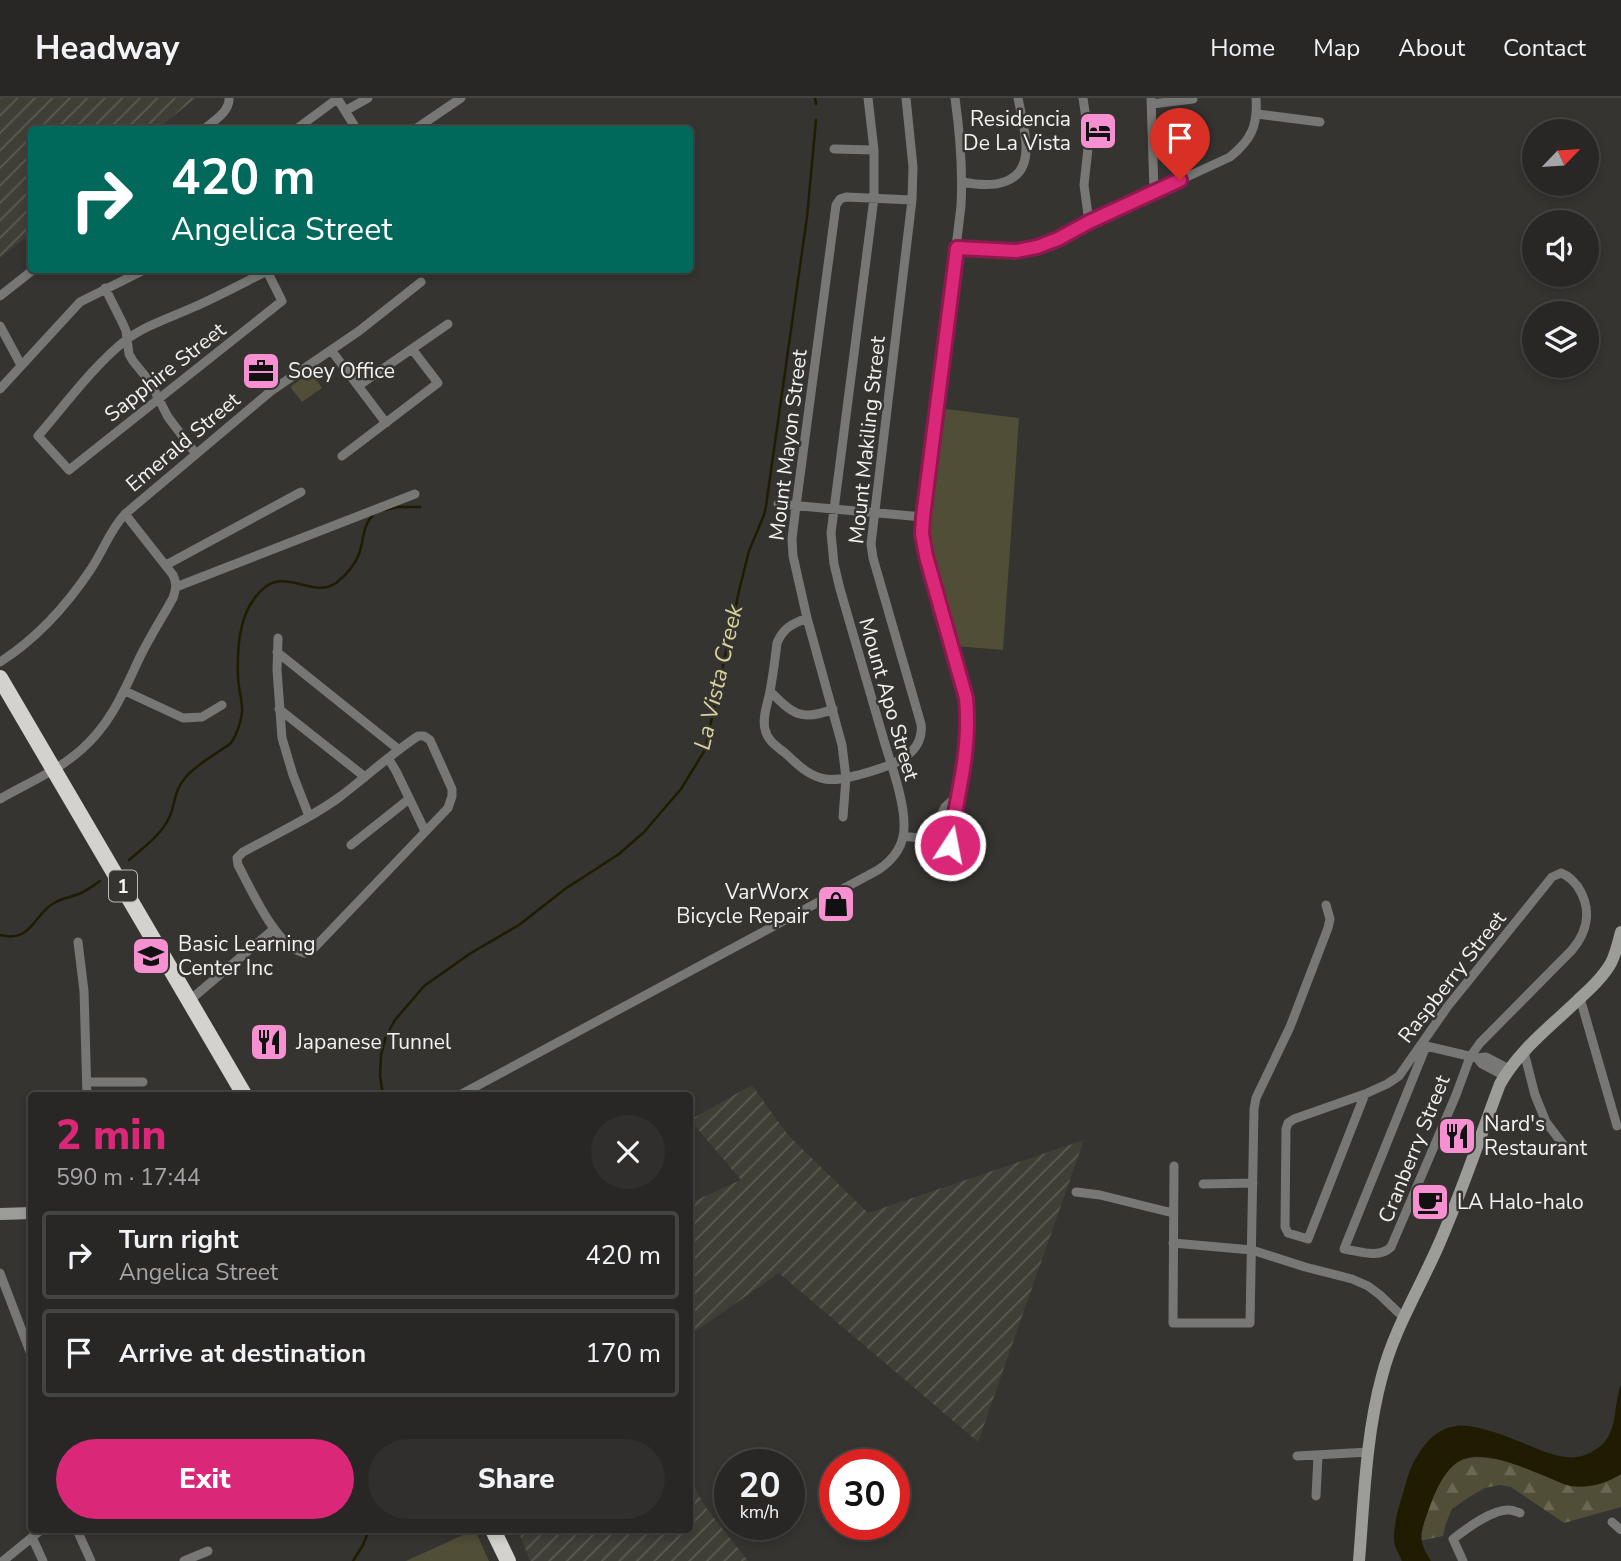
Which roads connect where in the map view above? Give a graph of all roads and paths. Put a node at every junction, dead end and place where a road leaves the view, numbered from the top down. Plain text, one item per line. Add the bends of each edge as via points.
1 (229, 98) edge
2 (369, 98) edge
3 (461, 98) edge
4 (868, 98) edge
5 (906, 98) edge
6 (955, 98) edge
7 (1018, 98) edge
8 (1083, 98) edge
9 (1256, 98) edge
10 (337, 99) edge
11 (1193, 99) edge
12 (1151, 101) edge
13 (345, 111) junction
14 (1257, 114) junction
15 (1320, 122) dead end
16 (211, 126) edge
17 (300, 126) edge
18 (354, 126) edge
19 (421, 126) edge
20 (834, 149) dead end
21 (874, 150) junction
22 (962, 182) junction
23 (1154, 191) junction
24 (874, 198) junction
25 (912, 200) junction
26 (1089, 222) junction
27 (957, 248) junction
28 (29, 273) edge
29 (138, 273) edge
30 (263, 273) edge
31 (268, 273) edge
32 (421, 282) dead end
33 (106, 288) junction
34 (0, 296) edge
35 (448, 324) dead end
36 (0, 326) edge
37 (127, 340) junction
38 (412, 349) junction
39 (331, 350) junction
40 (21, 365) junction
41 (358, 386) junction
42 (0, 389) edge
43 (159, 400) junction
44 (386, 423) junction
45 (196, 454) junction
46 (342, 456) dead end
47 (301, 492) dead end
48 (415, 494) dead end
49 (778, 504) dead end
50 (796, 506) junction
51 (834, 510) junction
52 (125, 514) junction
53 (873, 514) junction
54 (923, 517) junction
55 (166, 565) junction
56 (176, 587) junction
57 (807, 618) junction
58 (278, 638) dead end
59 (276, 652) junction
60 (0, 662) edge
61 (0, 678) edge
62 (125, 691) junction
63 (770, 691) junction
64 (222, 705) dead end
65 (279, 709) junction
66 (833, 709) junction
67 (398, 749) junction
68 (388, 758) junction
69 (891, 765) junction
70 (54, 769) junction
71 (365, 777) junction
72 (846, 778) junction
73 (959, 794) junction
74 (0, 799) edge
75 (409, 799) junction
76 (309, 816) junction
77 (844, 817) dead end
78 (934, 829) junction
79 (425, 831) junction
80 (948, 833) junction
81 (903, 836) junction
82 (926, 839) junction
83 (351, 845) dead end
84 (1326, 905) dead end
85 (274, 929) junction
86 (1621, 932) edge
87 (78, 942) dead end
88 (1580, 998) junction
89 (190, 1000) junction
90 (1423, 1045) junction
91 (1524, 1052) junction
92 (1473, 1057) junction
93 (1507, 1072) junction
94 (1399, 1076) junction
95 (87, 1082) junction
96 (143, 1082) dead end
97 (1410, 1084) junction
98 (87, 1092) edge
99 (243, 1092) edge
100 (465, 1092) edge
101 (1365, 1094) junction
102 (1617, 1126) dead end
103 (1565, 1147) dead end
104 (1174, 1166) dead end
105 (1253, 1183) junction
106 (1203, 1184) dead end
107 (1076, 1192) dead end
108 (1173, 1213) junction
109 (0, 1214) edge
110 (28, 1215) edge
111 (1173, 1243) junction
112 (1252, 1250) junction
113 (0, 1273) edge
114 (1403, 1317) junction
115 (28, 1346) edge
116 (1369, 1452) junction
117 (1297, 1456) dead end
118 (1318, 1456) junction
119 (1316, 1496) dead end
120 (1520, 1513) dead end
121 (1612, 1522) dead end
122 (1621, 1530) edge
123 (37, 1533) edge
124 (78, 1533) edge
125 (494, 1533) edge
126 (32, 1537) junction
127 (208, 1551) dead end
128 (3, 1561) edge
129 (43, 1561) edge
130 (91, 1561) edge
131 (184, 1561) edge
132 (508, 1561) edge
133 (1359, 1561) edge
134 (1464, 1561) edge

1 - 16 street via 228,107
2 - 13 street
3 - 19 street
4 - 21 street, Mount Apo Street
5 - 25 street, Mount Makiling Street via 913,156
6 - 22 street
7 - 22 street via 1026,148 1023,166 1013,178 998,185
8 - 26 street via 1089,139 1084,185
9 - 14 street
10 - 13 street
10 - 17 street
11 - 12 street
12 - 23 street
13 - 18 street
14 - 15 street
14 - 23 street via 1244,146 1230,157
20 - 21 street
21 - 24 street, Mount Apo Street
22 - 27 street
23 - 26 street
24 - 25 street
24 - 50 street, Mount Mayon Street via 846,197 835,208
24 - 51 street, Mount Apo Street
25 - 53 street, Mount Makiling Street
26 - 27 street via 1037,247 1016,251
27 - 54 street
28 - 34 street
29 - 33 street
30 - 37 street
31 - 43 street, Sapphire Street via 282,301
32 - 39 street, Emerald Street
33 - 37 street
33 - 40 street via 73,308
35 - 38 street
36 - 40 street
37 - 43 street via 129,354
37 - 43 street, Sapphire Street via 38,436 69,470
38 - 41 street
38 - 44 street via 438,383
39 - 41 street
39 - 45 street, Emerald Street via 271,391
40 - 42 street
41 - 44 street
43 - 45 street
44 - 46 street
45 - 52 street, Emerald Street
47 - 55 street
48 - 56 street
49 - 50 street
50 - 51 street
50 - 57 street, Mount Mayon Street via 793,556
51 - 53 street
51 - 69 street, Mount Apo Street via 831,533 839,589
52 - 55 street
52 - 60 street, Emerald Street via 93,567 64,603 36,634
53 - 54 street
53 - 69 street, Mount Makiling Street via 873,558 922,730 915,748
54 - 73 street via 926,556 966,698 968,732
55 - 56 street
56 - 62 street
57 - 63 street via 780,634
57 - 66 street, Mount Mayon Street
58 - 59 street
59 - 65 street
59 - 67 street
61 - 70 highway, 1
62 - 64 street via 183,718 202,717
62 - 70 street via 100,731
63 - 66 street via 802,716
63 - 72 street via 764,724 772,743 816,776
65 - 71 street
65 - 76 street via 285,754
66 - 72 street, Mount Mayon Street
67 - 68 street
67 - 79 street via 418,736 430,740 452,789 448,808
68 - 71 street
68 - 75 street
69 - 72 street
69 - 81 street, Mount Apo Street
70 - 74 street
70 - 89 highway, 1
71 - 76 street
72 - 77 street, Mount Mayon Street
73 - 78 street via 945,807
73 - 80 street
75 - 79 street
75 - 83 street
76 - 85 street via 237,858
78 - 80 street
78 - 82 street
79 - 85 street via 315,947 301,953
80 - 82 street via 950,845 942,853 930,850
81 - 82 street
81 - 100 street via 895,855 877,870
84 - 105 street via 1328,928 1290,1027 1256,1098
85 - 89 street
86 - 88 street via 1610,965
87 - 95 street
88 - 91 street
88 - 102 street
89 - 99 highway, 1
90 - 92 street
90 - 92 street, Raspberry Street via 1460,991 1552,877 1561,873 1573,880 1586,904 1583,934 1480,1043
90 - 94 street, Raspberry Street
90 - 97 street
91 - 93 street
91 - 103 street via 1546,1122
92 - 93 street
92 - 97 street, Cranberry Street via 1391,1247 1377,1254 1344,1249
93 - 114 street via 1444,1233
94 - 97 street
94 - 101 street, Raspberry Street
95 - 96 street
95 - 98 street
101 - 101 street, Raspberry Street via 1288,1123 1286,1231 1308,1239
104 - 108 street
105 - 106 street
105 - 112 street
107 - 108 street
108 - 111 street
109 - 110 street
111 - 112 street
111 - 112 street via 1173,1323 1250,1323
112 - 114 street via 1360,1283 1380,1294
113 - 115 street
114 - 116 street via 1377,1392
116 - 118 street
116 - 133 street
117 - 118 street
118 - 119 street
120 - 134 street via 1500,1511 1453,1539
121 - 122 street
123 - 126 street
124 - 130 street
125 - 132 highway
126 - 128 street
126 - 129 street
127 - 131 street

